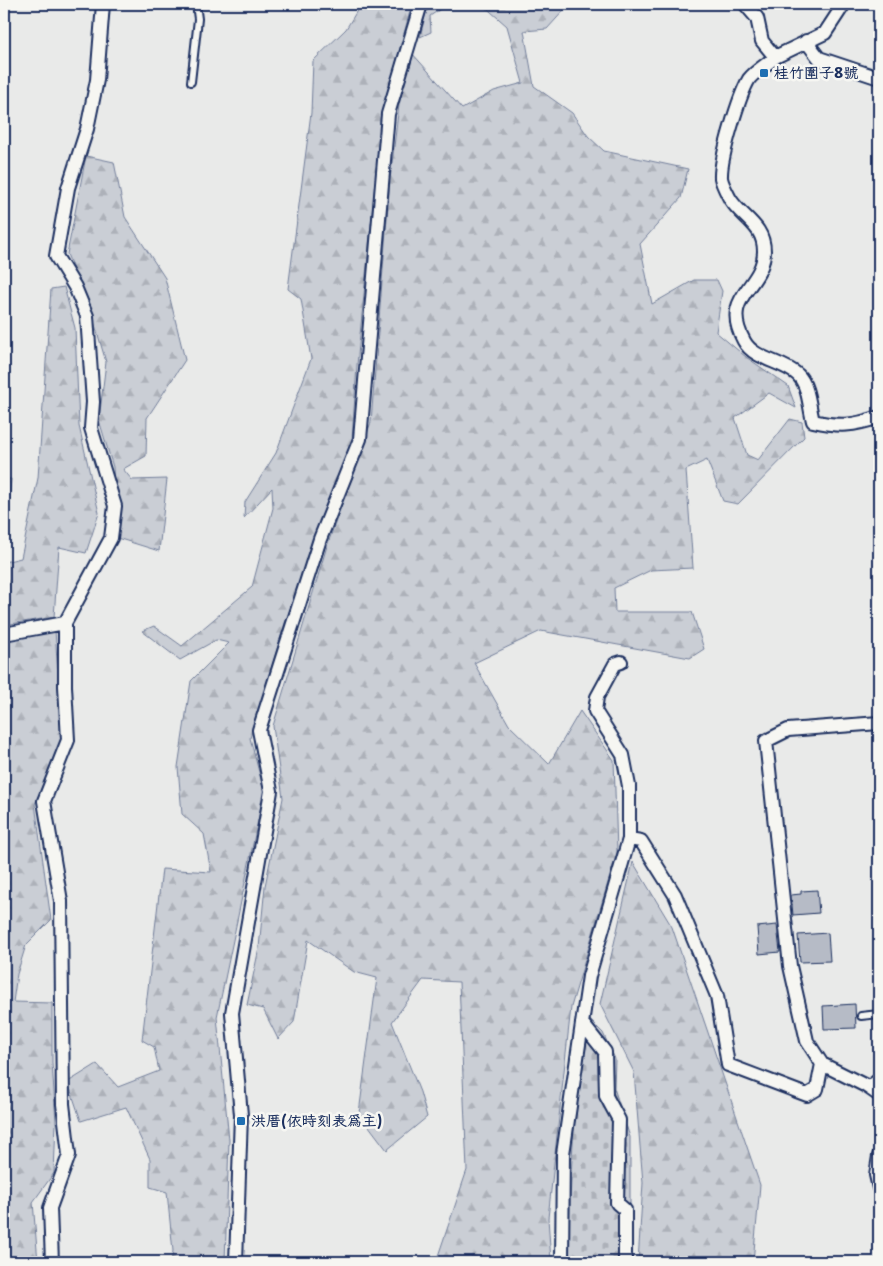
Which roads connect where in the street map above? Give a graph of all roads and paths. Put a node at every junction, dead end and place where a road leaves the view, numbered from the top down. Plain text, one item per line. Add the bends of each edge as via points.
1 (103, 4) edge
2 (196, 4) edge
3 (421, 4) edge
4 (745, 4) edge
5 (844, 4) edge
6 (806, 42) junction
7 (775, 57) junction
8 (879, 78) edge
9 (191, 82) dead end
10 (879, 417) edge
11 (66, 623) junction
12 (4, 634) edge
13 (621, 662) dead end
14 (879, 723) edge
15 (629, 839) junction
16 (879, 1014) edge
17 (861, 1016) dead end
18 (582, 1023) junction
19 (822, 1064) junction
20 (879, 1076) edge
21 (866, 1086) junction
22 (879, 1095) edge
23 (879, 1156) edge
24 (879, 1188) edge
25 (52, 1262) edge
26 (236, 1262) edge
27 (562, 1262) edge
28 (625, 1262) edge

1 - 11 street via 97,80 88,129 68,188 56,256 75,287 87,316 93,402 90,428 115,506 111,538
2 - 9 lane via 198,19
3 - 26 street via 388,114 360,439 320,539 259,730 271,791 232,1013 241,1115
4 - 7 street via 757,18 762,41
5 - 6 street via 825,33
6 - 7 street
6 - 8 street via 819,58
7 - 10 street via 750,78 732,123 721,179 740,214 753,222 764,243 764,260 742,293 736,319 744,342 751,349 798,375 806,388 813,421 854,426
11 - 12 street
11 - 25 street via 68,740 44,801 61,901 63,1104 69,1155 50,1208
13 - 15 street via 615,664 597,697 595,711 623,755 629,786
14 - 19 street via 788,730 766,741 790,966 807,1041
15 - 18 street via 589,976
15 - 19 street via 642,841 675,894 717,996 728,1065 807,1095 817,1089
16 - 17 lane
18 - 27 street via 563,1154
18 - 28 street via 605,1052 606,1096 618,1120 618,1202 625,1210
19 - 21 street
20 - 21 lane
21 - 22 street
23 - 24 street via 876,1175

